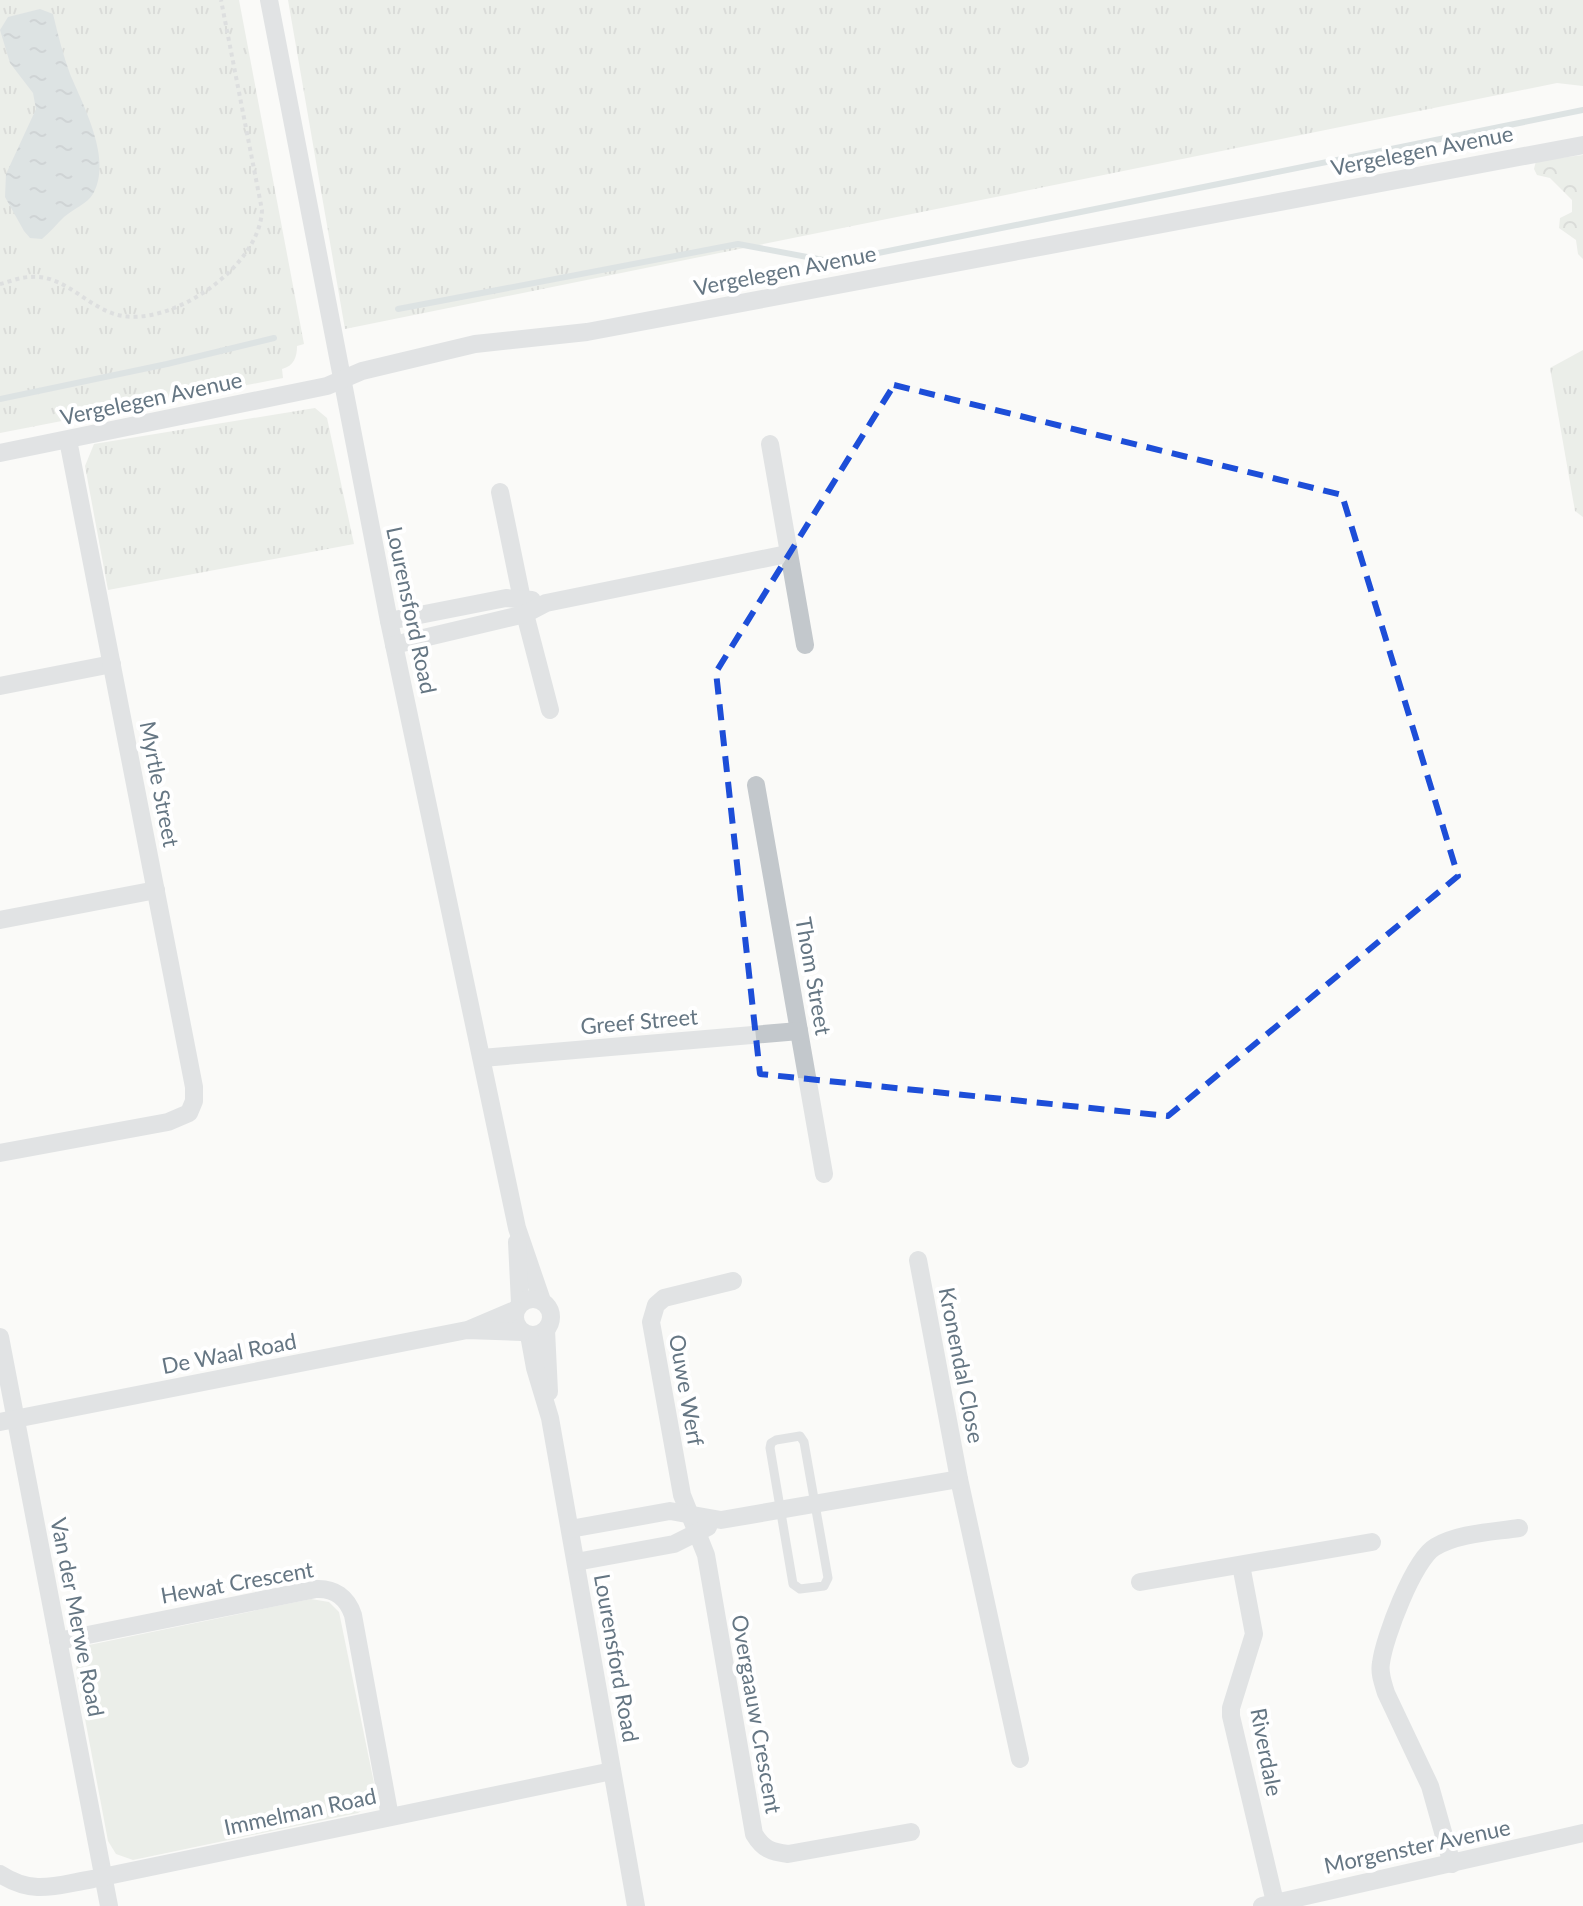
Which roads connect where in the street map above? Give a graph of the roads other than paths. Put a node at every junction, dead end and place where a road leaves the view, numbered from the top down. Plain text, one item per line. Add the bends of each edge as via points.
1 (269, 0) edge
2 (1583, 145) edge
3 (343, 380) junction
4 (68, 440) junction
5 (770, 444) dead end
6 (0, 453) edge
7 (500, 492) dead end
8 (787, 554) junction
9 (524, 606) junction
10 (389, 621) junction
11 (394, 645) junction
12 (805, 645) dead end
13 (112, 664) junction
14 (0, 686) edge
15 (550, 710) dead end
16 (756, 785) dead end
17 (156, 890) junction
18 (0, 920) edge
19 (799, 1031) junction
20 (482, 1058) junction
21 (0, 1153) edge
22 (824, 1174) dead end
23 (517, 1228) junction
24 (918, 1260) dead end
25 (733, 1281) dead end
26 (542, 1301) junction
27 (518, 1306) junction
28 (467, 1330) junction
29 (532, 1333) junction
30 (0, 1337) edge
31 (8, 1421) edge
32 (959, 1479) junction
33 (816, 1505) junction
34 (780, 1511) junction
35 (694, 1524) junction
36 (1519, 1528) dead end
37 (570, 1529) junction
38 (1372, 1542) dead end
39 (576, 1562) junction
40 (1241, 1565) junction
41 (1140, 1582) dead end
42 (58, 1641) junction
43 (1020, 1759) dead end
44 (612, 1771) junction
45 (390, 1817) junction
46 (911, 1832) dead end
47 (1583, 1833) edge
48 (1452, 1864) junction
49 (0, 1874) edge
50 (103, 1877) junction
51 (1269, 1904) edge
52 (109, 1906) edge
53 (636, 1906) edge

1 - 3 street, Lourensford Road
2 - 3 street, Vergelegen Avenue via 587,332 475,344
3 - 4 street, Vergelegen Avenue
3 - 10 street, Lourensford Road
4 - 6 street, Vergelegen Avenue
4 - 13 street, Myrtle Street
5 - 8 street
7 - 9 street
8 - 9 street
8 - 12 street
9 - 10 street via 473,604
9 - 11 street
9 - 15 street
10 - 11 street, Lourensford Road
11 - 20 street, Lourensford Road
13 - 14 street
13 - 17 street, Myrtle Street
16 - 19 street, Thom Street
17 - 18 street
17 - 21 street, Myrtle Street via 194,1087 189,1113 168,1122
19 - 20 street, Greef Street
19 - 22 street, Thom Street
20 - 23 street, Lourensford Road
23 - 26 street, Lourensford Road
23 - 27 street, Lourensford Road
24 - 32 street, Kronendal Close
25 - 35 street, Ouwe Werf via 664,1298 651,1322 682,1495
26 - 27 street via 530,1298
26 - 29 street via 551,1320
27 - 28 street, De Waal Road
27 - 29 street via 515,1322
28 - 29 street, De Waal Road
28 - 31 street, De Waal Road
29 - 37 street, Lourensford Road
30 - 31 street, Van der Merwe Road
31 - 42 street, Van der Merwe Road
32 - 33 street
32 - 43 street
33 - 34 street
33 - 34 lane via 798,1436 771,1443
33 - 34 lane via 828,1578 824,1586 800,1589 793,1584
34 - 35 street
35 - 37 street via 670,1511
35 - 39 street via 674,1544
35 - 46 street, Overgaauw Crescent via 706,1555 760,1845 788,1854
36 - 48 street via 1430,1549 1414,1568 1381,1657 1386,1693 1430,1786
37 - 39 street, Lourensford Road
38 - 40 street
39 - 44 street, Lourensford Road
40 - 41 street
40 - 51 street, Riverdale via 1254,1634 1231,1716
42 - 45 street, Hewat Crescent via 316,1589 338,1594 353,1615
42 - 50 street, Van der Merwe Road
44 - 45 street, Immelman Road
44 - 53 street, Lourensford Road
45 - 50 street, Immelman Road
47 - 48 street, Morgenster Avenue
48 - 51 street, Morgenster Avenue
49 - 50 street, Immelman Road via 29,1888
50 - 52 street, Van der Merwe Road

